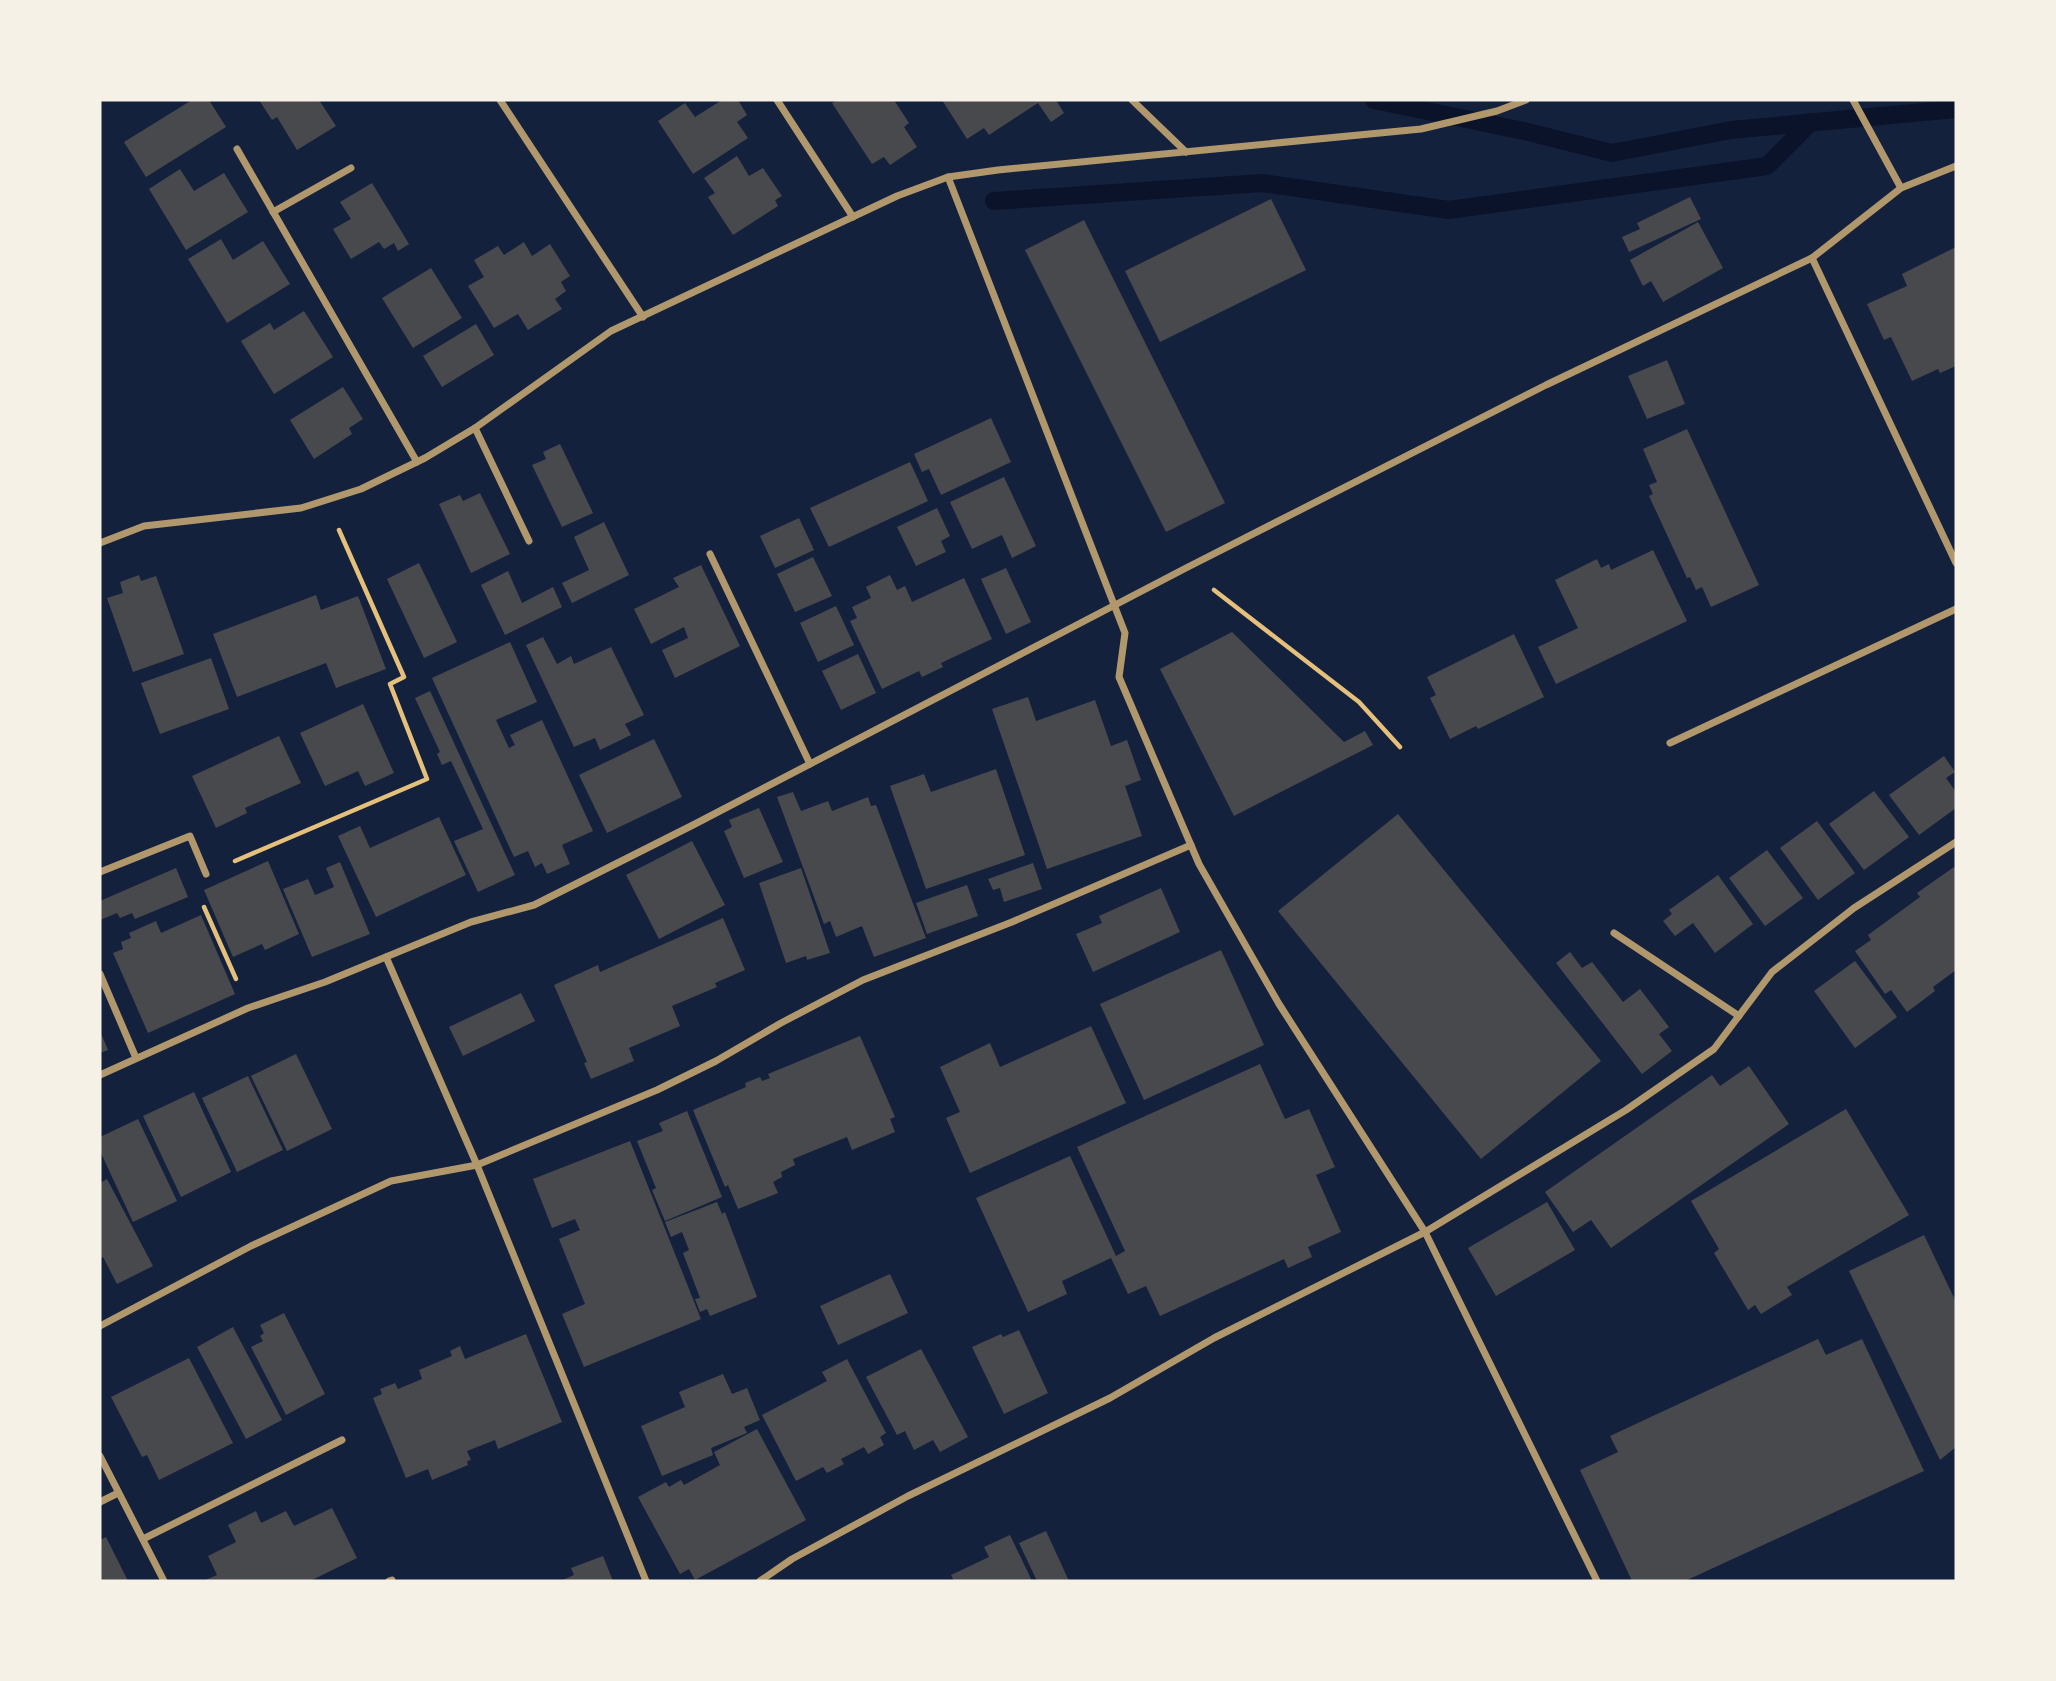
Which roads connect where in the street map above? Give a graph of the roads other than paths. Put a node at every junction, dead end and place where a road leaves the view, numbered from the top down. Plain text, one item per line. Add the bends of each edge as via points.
1 (500, 100) edge
2 (777, 100) edge
3 (1132, 100) edge
4 (1526, 100) edge
5 (1853, 100) edge
6 (237, 149) dead end
7 (1186, 152) junction
8 (1956, 166) edge
9 (351, 168) dead end
10 (948, 177) junction
11 (1901, 188) junction
12 (273, 212) junction
13 (853, 218) junction
14 (1812, 258) junction
15 (643, 317) junction
16 (475, 428) junction
17 (416, 462) junction
18 (529, 541) dead end
19 (100, 543) edge
20 (710, 554) dead end
21 (1956, 563) edge
22 (1115, 607) junction
23 (1956, 609) edge
24 (1670, 743) dead end
25 (810, 764) junction
26 (1956, 842) edge
27 (1191, 845) junction
28 (100, 872) edge
29 (206, 874) road end
30 (1614, 933) dead end
31 (386, 957) junction
32 (100, 974) edge
33 (1739, 1016) junction
34 (136, 1058) junction
35 (100, 1075) edge
36 (477, 1165) junction
37 (1425, 1232) junction
38 (100, 1326) edge
39 (342, 1440) dead end
40 (100, 1456) edge
41 (118, 1493) junction
42 (100, 1502) edge
43 (143, 1539) junction
44 (164, 1581) edge
45 (646, 1581) edge
46 (760, 1581) edge
47 (1597, 1581) edge

1 - 15 street
2 - 13 street
3 - 7 street
4 - 7 street via 1421,129
5 - 11 street
6 - 12 street
7 - 10 street
8 - 11 street
9 - 12 street
10 - 13 street
10 - 22 street
11 - 14 street
12 - 17 street
13 - 15 street
14 - 21 street
14 - 22 street via 1546,385
15 - 16 street via 611,331
16 - 17 street
16 - 18 street
17 - 19 street via 361,489 301,508 144,526
20 - 25 street
22 - 25 street
22 - 27 street via 1125,633 1119,677
23 - 24 street
25 - 31 street via 534,905 471,922
26 - 33 street via 1854,908 1772,972
27 - 36 street via 863,980 657,1090
27 - 37 street via 1279,1004
28 - 29 street via 190,836
30 - 33 street
31 - 34 street via 248,1008
31 - 36 street
32 - 34 street
33 - 37 street via 1714,1049 1626,1110
34 - 35 street
36 - 38 street via 391,1181 251,1246
36 - 45 street
37 - 46 street via 1214,1338 1110,1398 908,1496
37 - 47 street
39 - 43 street
40 - 41 street
41 - 42 street
41 - 43 street
43 - 44 street

